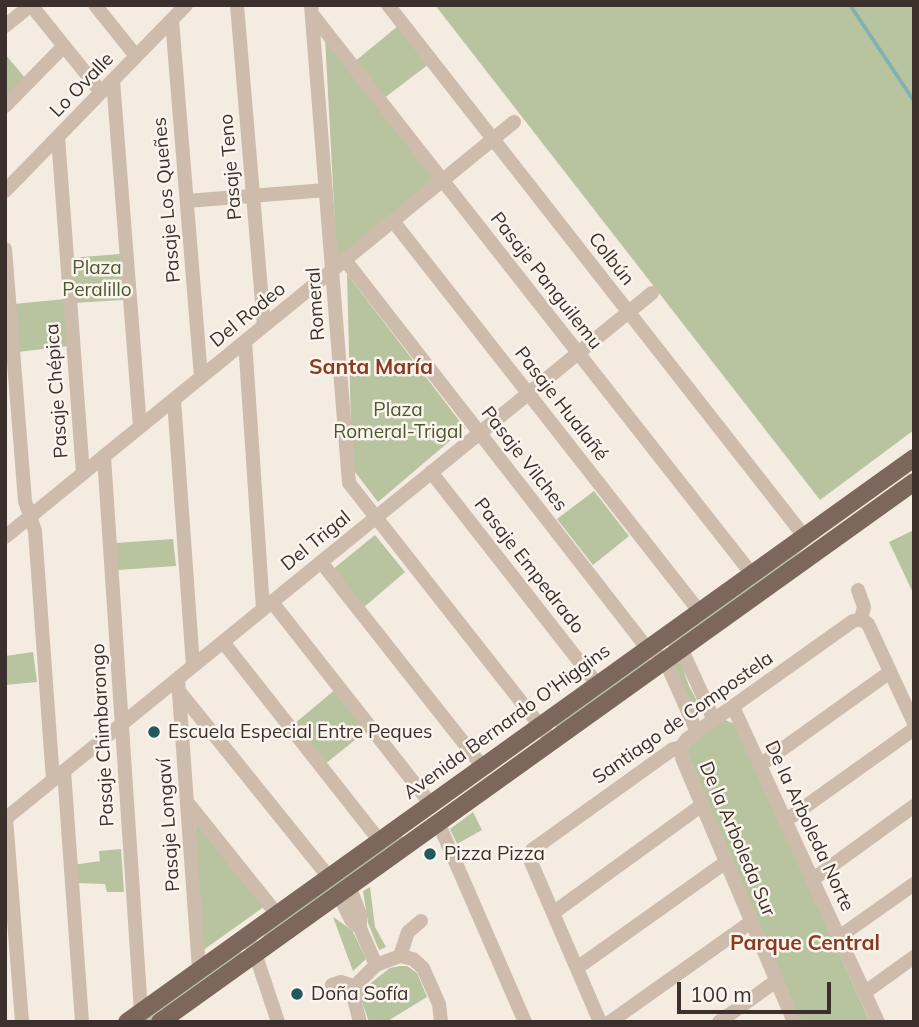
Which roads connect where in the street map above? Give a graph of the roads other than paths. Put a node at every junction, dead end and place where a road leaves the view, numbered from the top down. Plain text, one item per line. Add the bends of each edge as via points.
1 (31, 5) edge
2 (95, 5) edge
3 (237, 5) edge
4 (388, 5) edge
5 (311, 9) edge
6 (175, 11) edge
7 (5, 26) edge
8 (64, 46) junction
9 (136, 56) junction
10 (113, 80) junction
11 (101, 92) junction
12 (5, 106) edge
13 (514, 122) dead end
14 (58, 137) junction
15 (493, 139) junction
16 (442, 181) junction
17 (326, 190) junction
18 (5, 191) edge
19 (253, 195) junction
20 (187, 201) junction
21 (393, 221) junction
22 (5, 249) edge
23 (345, 260) junction
24 (332, 270) junction
25 (652, 293) dead end
26 (629, 312) junction
27 (264, 326) junction
28 (245, 341) junction
29 (578, 353) junction
30 (201, 377) junction
31 (528, 393) junction
32 (174, 400) junction
33 (140, 428) junction
34 (480, 433) junction
35 (104, 457) junction
36 (914, 458) edge
37 (431, 472) junction
38 (83, 474) junction
39 (914, 482) edge
40 (30, 517) junction
41 (375, 518) junction
42 (811, 531) junction
43 (5, 537) edge
44 (813, 553) junction
45 (321, 562) junction
46 (751, 573) junction
47 (858, 590) dead end
48 (268, 605) junction
49 (699, 611) junction
50 (861, 618) junction
51 (663, 637) junction
52 (223, 642) junction
53 (647, 648) junction
54 (681, 648) junction
55 (664, 660) junction
56 (193, 666) junction
57 (890, 672) junction
58 (178, 684) junction
59 (597, 684) junction
60 (723, 714) junction
61 (914, 723) edge
62 (121, 724) junction
63 (539, 725) junction
64 (914, 729) edge
65 (697, 732) junction
66 (552, 741) junction
67 (681, 747) junction
68 (760, 765) junction
69 (482, 766) junction
70 (58, 775) junction
71 (454, 786) junction
72 (187, 802) junction
73 (430, 803) junction
74 (702, 805) junction
75 (914, 806) edge
76 (457, 808) junction
77 (6, 818) edge
78 (785, 821) junction
79 (438, 822) junction
80 (401, 824) junction
81 (379, 840) junction
82 (411, 841) junction
83 (726, 862) junction
84 (328, 876) junction
85 (812, 880) junction
86 (914, 884) edge
87 (343, 890) junction
88 (553, 912) junction
89 (276, 913) junction
90 (421, 921) dead end
91 (751, 922) junction
92 (246, 935) junction
93 (839, 937) junction
94 (255, 953) junction
95 (400, 956) junction
96 (914, 957) edge
97 (376, 965) junction
98 (577, 968) junction
99 (199, 969) junction
100 (776, 981) junction
101 (332, 985) dead end
102 (356, 987) junction
103 (864, 993) junction
104 (134, 1017) edge
105 (22, 1022) edge
106 (82, 1022) edge
107 (160, 1022) edge
108 (278, 1022) edge
109 (360, 1022) edge
110 (441, 1022) edge
111 (525, 1022) edge
112 (600, 1022) edge
113 (610, 1022) edge
114 (719, 1022) edge
115 (793, 1022) edge
116 (878, 1022) edge

1 - 7 street
1 - 8 street
2 - 9 street
3 - 19 street, Pasaje Teno
4 - 15 street, Colbún
5 - 16 street, Pasaje Panguilemu
5 - 17 street, Romeral
6 - 9 street, Lo Ovalle
6 - 20 street, Pasaje Los Queñes
8 - 11 street
8 - 12 street
9 - 10 street, Lo Ovalle
10 - 11 street, Lo Ovalle
10 - 33 street
11 - 14 street, Lo Ovalle
13 - 15 street, Del Rodeo
14 - 18 street, Lo Ovalle
14 - 38 street, Pasaje Chépica
15 - 16 street, Del Rodeo
15 - 26 street, Colbún
16 - 21 street, Del Rodeo
16 - 29 street, Pasaje Panguilemu
17 - 19 street
17 - 24 street, Romeral
19 - 20 street
19 - 27 street, Pasaje Teno
20 - 30 street, Pasaje Los Queñes
21 - 23 street, Del Rodeo
21 - 31 street, Pasaje Hualañé
22 - 40 street
23 - 24 street, Del Rodeo
23 - 34 street, Pasaje Vilches
24 - 27 street, Del Rodeo
24 - 41 street, Romeral via 347,477
25 - 26 street, Del Trigal
26 - 29 street, Del Trigal
26 - 42 street, Colbún
27 - 28 street, Del Rodeo
28 - 30 street, Del Rodeo
28 - 48 street
29 - 31 street, Del Trigal
29 - 46 street, Pasaje Panguilemu
30 - 32 street, Del Rodeo
31 - 34 street, Del Trigal
31 - 49 street, Pasaje Hualañé
32 - 33 street, Del Rodeo
32 - 56 street
33 - 35 street, Del Rodeo
34 - 37 street, Del Trigal
34 - 53 street, Pasaje Vilches
35 - 38 street, Del Rodeo
35 - 62 street, Pasaje Chimbarongo
36 - 42 main road, Avenida Bernardo O'Higgins
37 - 41 street, Del Trigal
37 - 59 street, Pasaje Empedrado
38 - 40 street, Del Rodeo
39 - 44 main road
40 - 43 street, Del Rodeo
40 - 70 street
41 - 45 street, Del Trigal
41 - 63 street, Romeral
42 - 44 main road via 820,541
42 - 46 main road, Avenida Bernardo O'Higgins
44 - 54 main road
45 - 48 street, Del Trigal
45 - 69 street
46 - 49 main road, Avenida Bernardo O'Higgins
47 - 50 street via 864,607
48 - 52 street, Del Trigal
48 - 73 street
49 - 51 main road, Avenida Bernardo O'Higgins
50 - 57 street
50 - 60 street, Santiago de Compostela
51 - 53 main road, Avenida Bernardo O'Higgins
51 - 54 street
52 - 56 street, Del Trigal
52 - 81 street
53 - 55 street
53 - 59 main road, Avenida Bernardo O'Higgins
54 - 55 main road
54 - 60 street
55 - 65 street
55 - 66 main road
56 - 58 street, Del Trigal
57 - 61 street
57 - 68 street
58 - 62 street, Del Trigal
58 - 72 street, Pasaje Longaví
58 - 84 street
59 - 63 main road, Avenida Bernardo O'Higgins
60 - 65 street, Santiago de Compostela
60 - 68 street, De la Arboleda Norte via 740,722
62 - 70 street, Del Trigal
62 - 104 street, Pasaje Chimbarongo
63 - 66 street, Romeral
63 - 69 main road, Avenida Bernardo O'Higgins
64 - 78 street
65 - 67 street, Santiago de Compostela
66 - 76 main road
67 - 74 street, De la Arboleda Sur
67 - 88 street, Santiago de Compostela via 536,846 531,862
68 - 78 street, De la Arboleda Norte
69 - 71 main road, Avenida Bernardo O'Higgins
70 - 77 street, Del Trigal
70 - 106 street
71 - 73 main road, Avenida Bernardo O'Higgins
71 - 76 main road
72 - 89 street
72 - 99 street, Pasaje Longaví
73 - 80 main road, Avenida Bernardo O'Higgins
74 - 83 street, De la Arboleda Sur
74 - 88 street
75 - 85 street
76 - 79 main road
77 - 105 street
78 - 85 street, De la Arboleda Norte
79 - 82 main road
79 - 111 street
80 - 81 main road, Avenida Bernardo O'Higgins
80 - 82 main road
81 - 84 main road, Avenida Bernardo O'Higgins
82 - 87 main road
83 - 91 street, De la Arboleda Sur
83 - 98 street
84 - 89 main road, Avenida Bernardo O'Higgins
85 - 93 street, De la Arboleda Norte
86 - 93 street
87 - 94 main road
87 - 97 street via 351,920 360,928
88 - 98 street
89 - 92 main road, Avenida Bernardo O'Higgins
90 - 95 street via 408,932
91 - 100 street, De la Arboleda Sur
91 - 113 street
92 - 94 street
92 - 99 main road, Avenida Bernardo O'Higgins
93 - 103 street, De la Arboleda Norte
94 - 107 main road
94 - 108 street
95 - 97 street
95 - 110 street via 423,968 439,1004
96 - 103 street
97 - 102 street
98 - 112 street
99 - 104 main road, Avenida Bernardo O'Higgins
100 - 114 street
100 - 115 street, De la Arboleda Sur
101 - 102 street via 341,982
102 - 109 street
103 - 116 street, De la Arboleda Norte

